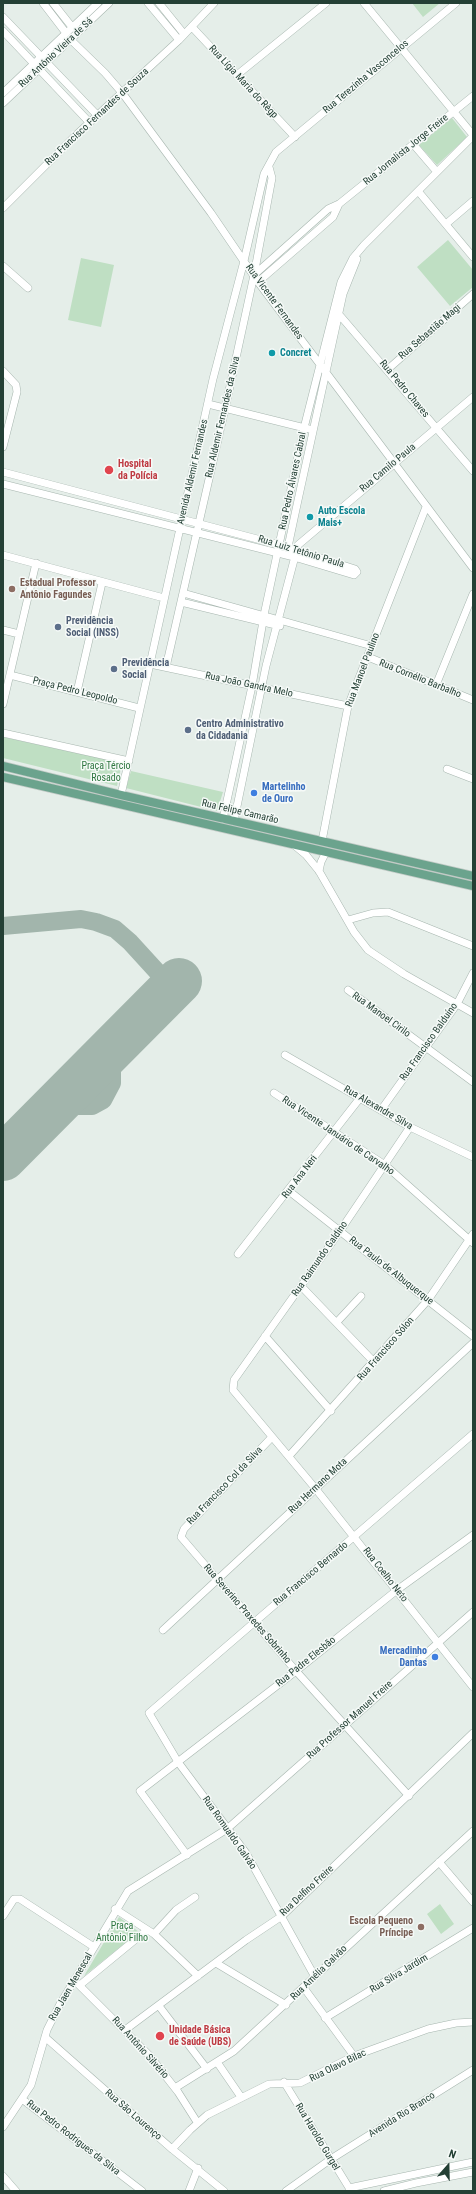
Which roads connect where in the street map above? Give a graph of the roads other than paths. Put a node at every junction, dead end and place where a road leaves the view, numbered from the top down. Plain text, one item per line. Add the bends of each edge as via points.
1 (43, 3) edge
2 (53, 3) edge
3 (98, 3) edge
4 (109, 3) edge
5 (148, 3) edge
6 (159, 3) edge
7 (214, 3) edge
8 (326, 3) edge
9 (364, 3) edge
10 (456, 3) edge
11 (3, 17) edge
12 (192, 27) junction
13 (69, 30) junction
14 (3, 31) edge
15 (182, 37) junction
16 (71, 40) junction
17 (402, 48) junction
18 (44, 59) junction
19 (37, 66) junction
20 (238, 75) junction
21 (3, 93) edge
22 (123, 94) junction
23 (473, 96) edge
24 (3, 103) edge
25 (454, 112) junction
26 (98, 116) junction
27 (90, 123) junction
28 (473, 136) edge
29 (295, 137) junction
30 (413, 144) junction
31 (276, 152) joint
32 (269, 166) junction
33 (437, 172) junction
34 (418, 191) junction
35 (473, 202) edge
36 (339, 204) junction
37 (3, 208) edge
38 (446, 224) junction
39 (473, 257) edge
40 (244, 261) junction
41 (3, 266) edge
42 (254, 275) junction
43 (258, 282) junction
44 (28, 288) dead end
45 (473, 294) edge
46 (336, 312) junction
47 (320, 364) junction
48 (387, 370) junction
49 (3, 371) edge
50 (326, 372) junction
51 (473, 397) edge
52 (208, 404) junction
53 (226, 408) junction
54 (304, 428) junction
55 (436, 428) junction
56 (314, 430) junction
57 (3, 447) edge
58 (394, 464) junction
59 (473, 471) edge
60 (3, 472) edge
61 (3, 484) edge
62 (426, 507) junction
63 (182, 518) junction
64 (198, 523) junction
65 (180, 530) junction
66 (196, 534) junction
67 (280, 545) junction
68 (288, 547) junction
69 (279, 553) junction
70 (295, 553) junction
71 (3, 555) edge
72 (36, 563) junction
73 (473, 568) edge
74 (102, 583) junction
75 (183, 593) junction
76 (473, 594) edge
77 (164, 598) junction
78 (181, 602) junction
79 (264, 615) junction
80 (262, 623) junction
81 (278, 623) junction
82 (3, 630) edge
83 (19, 634) junction
84 (372, 646) junction
85 (368, 657) junction
86 (150, 664) junction
87 (166, 667) junction
88 (10, 675) junction
89 (436, 685) junction
90 (252, 686) junction
91 (262, 688) junction
92 (77, 692) junction
93 (473, 700) edge
94 (3, 704) edge
95 (348, 706) junction
96 (139, 708) junction
97 (3, 733) edge
98 (129, 761) junction
99 (3, 766) edge
100 (447, 769) dead end
101 (3, 777) edge
102 (473, 779) edge
103 (57, 780) junction
104 (46, 787) junction
105 (121, 795) junction
106 (223, 819) junction
107 (234, 821) junction
108 (322, 841) junction
109 (293, 844) junction
110 (326, 852) junction
111 (433, 866) junction
112 (405, 870) junction
113 (319, 871) junction
114 (473, 876) edge
115 (471, 886) edge
116 (348, 920) junction
117 (473, 946) edge
118 (473, 973) edge
119 (348, 990) dead end
120 (457, 1004) junction
121 (473, 1013) edge
122 (426, 1047) junction
123 (285, 1055) dead end
124 (473, 1082) edge
125 (274, 1093) dead end
126 (360, 1098) junction
127 (381, 1110) junction
128 (410, 1127) junction
129 (334, 1132) junction
130 (473, 1157) edge
131 (385, 1165) junction
132 (289, 1191) junction
133 (340, 1231) junction
134 (472, 1239) edge
135 (238, 1254) dead end
136 (301, 1286) junction
137 (360, 1296) dead end
138 (428, 1300) junction
139 (337, 1322) junction
140 (266, 1336) junction
141 (473, 1336) edge
142 (473, 1343) edge
143 (374, 1362) junction
144 (233, 1390) joint
145 (331, 1410) junction
146 (473, 1434) edge
147 (272, 1437) junction
148 (289, 1456) junction
149 (316, 1488) junction
150 (473, 1535) edge
151 (355, 1537) junction
152 (181, 1538) joint
153 (217, 1578) junction
154 (397, 1590) junction
155 (473, 1612) edge
156 (254, 1622) junction
157 (163, 1630) dead end
158 (438, 1642) junction
159 (296, 1671) junction
160 (473, 1687) edge
161 (149, 1713) joint
162 (344, 1725) junction
163 (473, 1733) edge
164 (178, 1762) junction
165 (409, 1796) junction
166 (227, 1829) junction
167 (473, 1831) edge
168 (187, 1855) junction
169 (439, 1862) junction
170 (195, 1897) dead end
171 (473, 1902) edge
172 (116, 1909) junction
173 (3, 1916) edge
174 (282, 1916) junction
175 (473, 1928) edge
176 (151, 1932) junction
177 (94, 1947) junction
178 (216, 1963) junction
179 (198, 1976) junction
180 (314, 1976) junction
181 (77, 1982) junction
182 (304, 1988) junction
183 (286, 2005) junction
184 (159, 2006) junction
185 (325, 2018) junction
186 (473, 2022) edge
187 (125, 2030) junction
188 (45, 2037) junction
189 (354, 2056) junction
190 (218, 2062) junction
191 (207, 2069) junction
192 (473, 2070) edge
193 (284, 2082) junction
194 (175, 2088) junction
195 (240, 2097) junction
196 (22, 2099) junction
197 (197, 2122) junction
198 (3, 2127) edge
199 (172, 2149) junction
200 (331, 2159) junction
201 (473, 2162) edge
202 (198, 2168) junction
203 (473, 2172) edge
204 (3, 2176) edge
205 (350, 2189) edge
206 (16, 2191) edge
207 (142, 2191) edge
208 (189, 2191) edge
209 (224, 2191) edge
210 (286, 2191) edge
211 (384, 2191) edge

1 - 13 street
2 - 13 street
3 - 13 street, Rua Antônio Vieira de Sá
4 - 16 street, Rua Antônio Vieira de Sá
5 - 15 street
6 - 15 street
7 - 12 street, Rua Francisco Fernandes de Souza
8 - 20 street
9 - 17 street
10 - 17 street, Rua Terezinha Vasconcelos
11 - 18 street
12 - 15 street, Rua Francisco Fernandes de Souza
12 - 20 street, Rua Lígia Maria do Rêgp
13 - 18 street, Rua Antônio Vieira de Sá
14 - 19 street
15 - 22 street, Rua Francisco Fernandes de Souza
16 - 18 street, Rua Antônio Vieira de Sá
16 - 22 street, Rua Vicente Fernandes
17 - 25 street
17 - 29 street, Rua Terezinha Vasconcelos
18 - 19 street, Rua Antônio Vieira de Sá
18 - 26 street
19 - 21 street, Rua Antônio Vieira de Sá
19 - 24 street, Rua Antônio Vieira de Sá
19 - 27 street
20 - 29 street, Rua Lígia Maria do Rêgp
22 - 26 street, Rua Francisco Fernandes de Souza
22 - 40 street, Rua Vicente Fernandes
23 - 25 street, Rua Jornalista Jorge Freire
25 - 28 street
25 - 30 street, Rua Jornalista Jorge Freire
26 - 27 street, Rua Francisco Fernandes de Souza
27 - 37 street, Rua Francisco Fernandes de Souza
28 - 33 street, Rua Pedro Álvares Cabral
29 - 31 street, Rua Terezinha Vasconcelos
30 - 33 street
30 - 36 street, Rua Jornalista Jorge Freire
31 - 32 street, Avenida Aldemir Fernandes
32 - 40 street, Avenida Aldemir Fernandes via 264,174
32 - 42 street, Rua Aldemir Fernandes da Silva via 272,178
33 - 34 street, Rua Pedro Álvares Cabral
34 - 38 street
34 - 46 street, Rua Pedro Álvares Cabral via 364,245 347,268
35 - 38 street
36 - 42 street, Rua Jornalista Jorge Freire via 328,209
36 - 43 street, Rua Jornalista Jorge Freire via 333,217
38 - 39 street
40 - 42 street, Rua Vicente Fernandes
40 - 52 street, Avenida Aldemir Fernandes
41 - 44 street
42 - 43 street, Rua Vicente Fernandes
42 - 53 street, Rua Aldemir Fernandes da Silva
43 - 47 street, Rua Vicente Fernandes
45 - 48 street, Rua Sebastião Magi
46 - 47 street, Rua Pedro Álvares Cabral
46 - 48 street, Rua Pedro Chaves
46 - 50 street, Rua Pedro Álvares Cabral
47 - 50 street, Rua Vicente Fernandes
47 - 54 street, Rua Pedro Álvares Cabral
48 - 55 street, Rua Pedro Chaves
49 - 57 street via 16,385 17,392
50 - 56 street, Rua Pedro Álvares Cabral
50 - 58 street, Rua Vicente Fernandes
51 - 55 street, Rua Camilo Paula
52 - 53 street
52 - 63 street, Avenida Aldemir Fernandes
53 - 54 street
53 - 64 street, Rua Aldemir Fernandes da Silva
54 - 56 street
54 - 67 street, Rua Pedro Álvares Cabral
55 - 58 street, Rua Camilo Paula
55 - 59 street, Rua Pedro Chaves
56 - 68 street, Rua Pedro Álvares Cabral
58 - 62 street, Rua Vicente Fernandes
58 - 70 street, Rua Camilo Paula via 303,539
60 - 63 street, Rua Luiz Tetônio Paula
61 - 65 street, Rua Luiz Tetônio Paula
62 - 73 street, Rua Vicente Fernandes
62 - 84 street, Rua Manoel Paulino
63 - 64 street, Rua Luiz Tetônio Paula
63 - 65 street, Avenida Aldemir Fernandes
64 - 66 street, Rua Aldemir Fernandes da Silva
64 - 67 street, Rua Luiz Tetônio Paula
65 - 66 street, Rua Luiz Tetônio Paula
65 - 77 street, Avenida Aldemir Fernandes
66 - 69 street, Rua Luiz Tetônio Paula
66 - 75 street, Rua Aldemir Fernandes da Silva
67 - 68 street, Rua Luiz Tetônio Paula
67 - 69 street, Rua Pedro Álvares Cabral
68 - 70 street
69 - 70 street, Rua Luiz Tetônio Paula
69 - 79 street, Rua Pedro Álvares Cabral
70 - 70 street, Rua Luiz Tetônio Paula via 354,575 357,572 355,569
70 - 81 street
71 - 72 street
72 - 74 street
72 - 83 street
74 - 77 street
74 - 92 street
75 - 78 street, Rua Aldemir Fernandes da Silva
75 - 79 street, Rua Cornélio Barbalho
76 - 89 street
77 - 86 street, Avenida Aldemir Fernandes
78 - 80 street, Rua Cornélio Barbalho
78 - 87 street, Rua Aldemir Fernandes da Silva
79 - 80 street, Rua Pedro Álvares Cabral
79 - 81 street, Rua Cornélio Barbalho
80 - 81 street, Rua Cornélio Barbalho
80 - 90 street, Rua Pedro Álvares Cabral
81 - 84 street, Rua Cornélio Barbalho
81 - 91 street
82 - 83 street
83 - 88 street
84 - 85 street, Rua Manoel Paulino
85 - 89 street, Rua Cornélio Barbalho
85 - 95 street, Rua Manoel Paulino
86 - 87 street, Rua João Gandra Melo
86 - 96 street, Avenida Aldemir Fernandes
87 - 90 street, Rua João Gandra Melo
88 - 92 street, Praça Pedro Leopoldo
88 - 94 street
89 - 93 street, Rua Cornélio Barbalho
90 - 91 street, Rua João Gandra Melo
90 - 106 street, Rua Pedro Álvares Cabral
91 - 95 street, Rua João Gandra Melo
91 - 107 street
92 - 96 street, Praça Pedro Leopoldo
95 - 108 street, Rua Manoel Paulino
96 - 98 street, Avenida Aldemir Fernandes
97 - 98 street
98 - 105 street, Avenida Aldemir Fernandes
99 - 103 main road, Rua Felipe Camarão
100 - 102 street
101 - 104 main road, Rua Felipe Camarão
103 - 104 main road via 41,777 36,779 36,782
103 - 105 main road, Rua Felipe Camarão
104 - 109 main road, Rua Felipe Camarão
105 - 106 main road, Rua Felipe Camarão
106 - 107 main road, Rua Felipe Camarão
107 - 108 main road, Rua Felipe Camarão
108 - 111 main road, Rua Felipe Camarão
109 - 110 main road, Rua Felipe Camarão
109 - 113 street
110 - 112 main road, Rua Felipe Camarão
110 - 113 street
111 - 112 main road via 443,870 443,874
111 - 114 main road, Rua Felipe Camarão
112 - 115 main road, Rua Felipe Camarão
113 - 116 street
114 - 115 main road via 462,874 458,877 458,881
116 - 117 street via 388,912
116 - 120 street via 363,945 375,956
118 - 120 street, Rua Francisco Balduíno
119 - 122 street, Rua Manoel Cirilo
120 - 121 street
120 - 122 street, Rua Francisco Balduíno
122 - 124 street, Rua Manoel Cirilo
122 - 127 street, Rua Francisco Balduíno
123 - 126 street, Rua Alexandre Silva
125 - 129 street, Rua Vicente Januário de Carvalho
126 - 127 street, Rua Alexandre Silva
126 - 129 street, Rua Ana Neri
127 - 128 street, Rua Alexandre Silva
128 - 130 street, Rua Alexandre Silva
128 - 131 street, Rua Raimundo Galdino
129 - 131 street, Rua Vicente Januário de Carvalho
129 - 132 street, Rua Ana Neri
131 - 133 street, Rua Raimundo Galdino
131 - 134 street, Rua Vicente Januário de Carvalho
132 - 133 street, Rua Paulo de Albuquerque
132 - 135 street, Rua Ana Neri
133 - 136 street, Rua Raimundo Galdino
133 - 138 street, Rua Paulo de Albuquerque
134 - 138 street, Rua Francisco Sólon
136 - 139 street
136 - 140 street, Rua Raimundo Galdino
137 - 139 street
138 - 141 street, Rua Paulo de Albuquerque
138 - 143 street, Rua Francisco Sólon
139 - 143 street
140 - 144 street, Rua Raimundo Galdino via 234,1380
140 - 145 street
142 - 149 street, Rua Hermano Mota
143 - 145 street, Rua Francisco Sólon
144 - 147 street, Rua Coelho Neto
145 - 148 street, Rua Francisco Sólon
146 - 151 street, Rua Francisco Bernardo
147 - 148 street, Rua Coelho Neto
147 - 152 street, Rua Francisco Col da Silva via 184,1529
148 - 149 street, Rua Coelho Neto
149 - 151 street, Rua Coelho Neto
149 - 153 street, Rua Hermano Mota
150 - 154 street, Rua Padre Elesbão
151 - 154 street, Rua Coelho Neto
151 - 156 street, Rua Francisco Bernardo
152 - 153 street, Rua Severino Praxedes Sobrinho
153 - 156 street, Rua Severino Praxedes Sobrinho
153 - 157 street, Rua Hermano Mota
154 - 158 street, Rua Coelho Neto
154 - 159 street, Rua Padre Elesbão
155 - 158 street, Rua Professor Manuel Freire
156 - 159 street, Rua Severino Praxedes Sobrinho
156 - 161 street, Rua Francisco Bernardo
158 - 160 street, Rua Coelho Neto
158 - 162 street, Rua Professor Manuel Freire
159 - 162 street, Rua Severino Praxedes Sobrinho
159 - 164 street, Rua Padre Elesbão
161 - 164 street, Rua Romualdo Galvão
162 - 165 street, Rua Severino Praxedes Sobrinho
162 - 166 street, Rua Professor Manuel Freire
163 - 165 street, Rua Delfino Freire
164 - 166 street, Rua Romualdo Galvão
164 - 168 street, Rua Padre Elesbão via 140,1791
165 - 174 street, Rua Delfino Freire
166 - 168 street, Rua Jaen Menescal
166 - 174 street, Rua Romualdo Galvão via 246,1854
167 - 169 street, Rua Amélia Galvão
168 - 172 street, Rua Jaen Menescal via 132,1888
169 - 171 street
169 - 180 street, Rua Amélia Galvão
170 - 176 street
172 - 176 street
172 - 177 street, Rua Jaen Menescal
173 - 177 street via 14,1899 20,1899
174 - 178 street, Rua Delfino Freire
174 - 180 street, Rua Romualdo Galvão
175 - 185 street, Rua Silva Jardim
176 - 179 street
176 - 181 street
177 - 181 street, Rua Jaen Menescal
178 - 179 street, Rua Delfino Freire
178 - 183 street
179 - 184 street, Rua Delfino Freire
180 - 182 street, Rua Amélia Galvão
181 - 187 street, Rua Antônio Silvério
181 - 188 street, Rua Jaen Menescal via 60,2004
182 - 183 street, Rua Amélia Galvão
182 - 185 street
183 - 190 street, Rua Amélia Galvão
184 - 187 street, Rua Delfino Freire
184 - 191 street
185 - 189 street
186 - 189 street, Rua Olavo Bilac via 456,2022 428,2029
187 - 194 street, Rua Antônio Silvério
188 - 196 street, Rua Jaen Menescal via 35,2076
188 - 199 street, Rua São Lourenço
189 - 193 street, Rua Olavo Bilac via 300,2083
190 - 191 street, Rua Amélia Galvão
190 - 195 street
191 - 194 street, Rua Amélia Galvão
192 - 200 street, Avenida Rio Branco
193 - 195 street, Rua Olavo Bilac via 269,2084
193 - 200 street, Rua Haroldo Gurgel
194 - 197 street, Rua Antônio Silvério
195 - 197 street, Rua Olavo Bilac
196 - 198 street, Rua Jaen Menescal
196 - 207 street, Rua Pedro Rodrigues da Silva
197 - 199 street, Rua Olavo Bilac
199 - 202 street, Rua São Lourenço
200 - 205 street, Rua Haroldo Gurgel
200 - 210 street, Avenida Rio Branco
201 - 205 street
202 - 208 street
202 - 209 street, Rua São Lourenço
203 - 211 street
204 - 206 street

